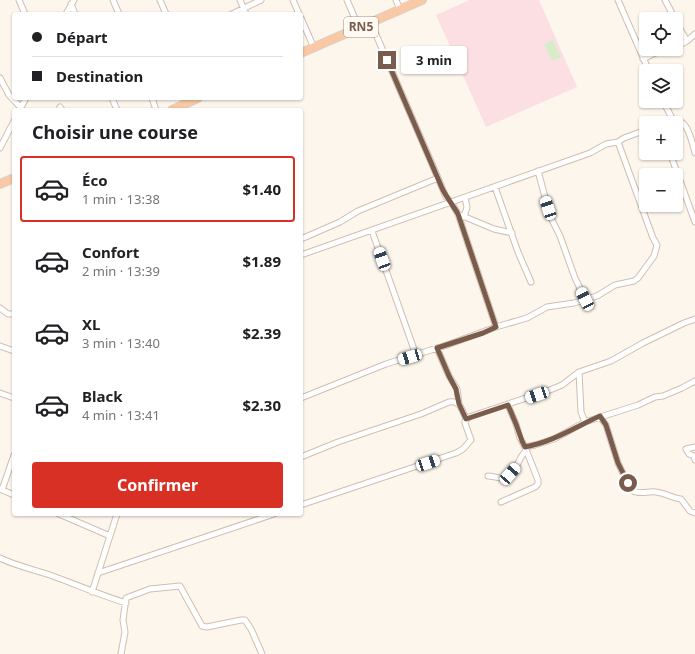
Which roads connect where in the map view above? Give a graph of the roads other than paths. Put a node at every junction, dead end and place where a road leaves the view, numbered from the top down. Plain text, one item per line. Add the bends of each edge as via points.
1 (19, 0) edge
2 (113, 0) edge
3 (160, 0) edge
4 (240, 0) edge
5 (261, 0) edge
6 (293, 0) edge
7 (347, 0) edge
8 (396, 0) edge
9 (422, 0) edge
10 (618, 0) edge
11 (665, 0) edge
12 (72, 2) edge
13 (400, 10) junction
14 (24, 12) edge
15 (67, 12) edge
16 (74, 12) edge
17 (117, 12) edge
18 (165, 12) edge
19 (245, 12) edge
20 (298, 12) edge
21 (671, 12) edge
22 (303, 23) edge
23 (371, 23) junction
24 (359, 28) junction
25 (683, 34) edge
26 (695, 34) edge
27 (687, 41) junction
28 (683, 43) edge
29 (314, 48) junction
30 (303, 52) edge
31 (649, 56) edge
32 (643, 59) junction
33 (646, 64) edge
34 (0, 78) edge
35 (12, 99) edge
36 (13, 100) edge
37 (194, 100) edge
38 (19, 108) edge
39 (176, 108) edge
40 (683, 124) edge
41 (12, 125) edge
42 (639, 133) edge
43 (618, 142) junction
44 (0, 148) edge
45 (695, 153) edge
46 (673, 160) edge
47 (538, 171) junction
48 (438, 178) junction
49 (12, 179) edge
50 (0, 184) edge
51 (495, 187) junction
52 (465, 198) junction
53 (451, 202) junction
54 (458, 214) junction
55 (464, 217) junction
56 (695, 222) edge
57 (372, 231) junction
58 (512, 234) junction
59 (303, 238) edge
60 (303, 254) edge
61 (531, 282) dead end
62 (585, 299) junction
63 (0, 308) edge
64 (12, 314) edge
65 (695, 319) edge
66 (496, 327) junction
67 (0, 346) edge
68 (437, 348) junction
69 (12, 350) edge
70 (416, 354) junction
71 (579, 372) junction
72 (695, 381) edge
73 (0, 393) edge
74 (12, 397) edge
75 (303, 397) edge
76 (459, 404) junction
77 (508, 405) junction
78 (600, 416) junction
79 (466, 419) junction
80 (585, 422) junction
81 (695, 447) edge
82 (526, 449) junction
83 (303, 456) edge
84 (12, 460) edge
85 (695, 460) edge
86 (488, 476) dead end
87 (1, 490) edge
88 (12, 494) edge
89 (501, 502) dead end
90 (303, 504) edge
91 (695, 513) edge
92 (64, 516) edge
93 (116, 516) edge
94 (268, 516) edge
95 (110, 536) junction
96 (0, 558) edge
97 (98, 573) junction
98 (92, 592) junction
99 (126, 603) junction
100 (121, 654) edge
101 (262, 654) edge

1 - 14 street
2 - 17 street
3 - 18 street
4 - 19 street
5 - 19 street
6 - 20 street
7 - 24 street
8 - 13 street
9 - 13 highway, RN5
10 - 32 street
11 - 21 street
12 - 15 street
12 - 16 street
13 - 23 highway, RN5
22 - 29 street
23 - 24 highway, RN5
23 - 48 street
24 - 29 highway, RN5
25 - 27 street
26 - 27 street
27 - 28 street
29 - 30 highway, RN5
31 - 32 street
32 - 33 street
34 - 35 street
36 - 38 street
37 - 39 highway
40 - 45 street
41 - 44 street
42 - 43 street
43 - 47 street via 606,144 590,153
43 - 62 street via 657,245 656,251 638,278
46 - 56 street
47 - 51 street
47 - 62 street via 552,220
48 - 53 street via 446,197
48 - 59 street via 358,211
49 - 50 highway
51 - 52 street
51 - 58 street
52 - 53 street
52 - 55 street via 467,208
53 - 54 street
53 - 57 street
54 - 55 street
54 - 66 street
55 - 58 street
57 - 60 street
57 - 70 street
58 - 61 street
62 - 66 street via 548,307 527,318
63 - 64 street
65 - 71 street via 611,360
66 - 68 street
67 - 69 street
68 - 70 street
68 - 76 street via 456,389
70 - 75 street
71 - 77 street via 562,385
71 - 80 street via 581,412
72 - 78 street via 663,396
73 - 74 street
76 - 79 street
76 - 83 street via 449,402
77 - 79 street
77 - 82 street
78 - 80 street
78 - 91 street via 606,425 618,463 631,490 656,492 681,499 690,511
79 - 90 street via 471,440 456,453
80 - 82 street via 554,439
81 - 85 street via 686,450
82 - 86 street via 517,467 510,474 502,478
82 - 89 street via 538,484
84 - 87 street
87 - 88 street
92 - 95 street
93 - 95 street
94 - 97 street
95 - 97 street
96 - 98 street
97 - 98 street
98 - 99 street
99 - 100 street
99 - 101 street via 126,598 150,589 180,586 202,626 245,620

